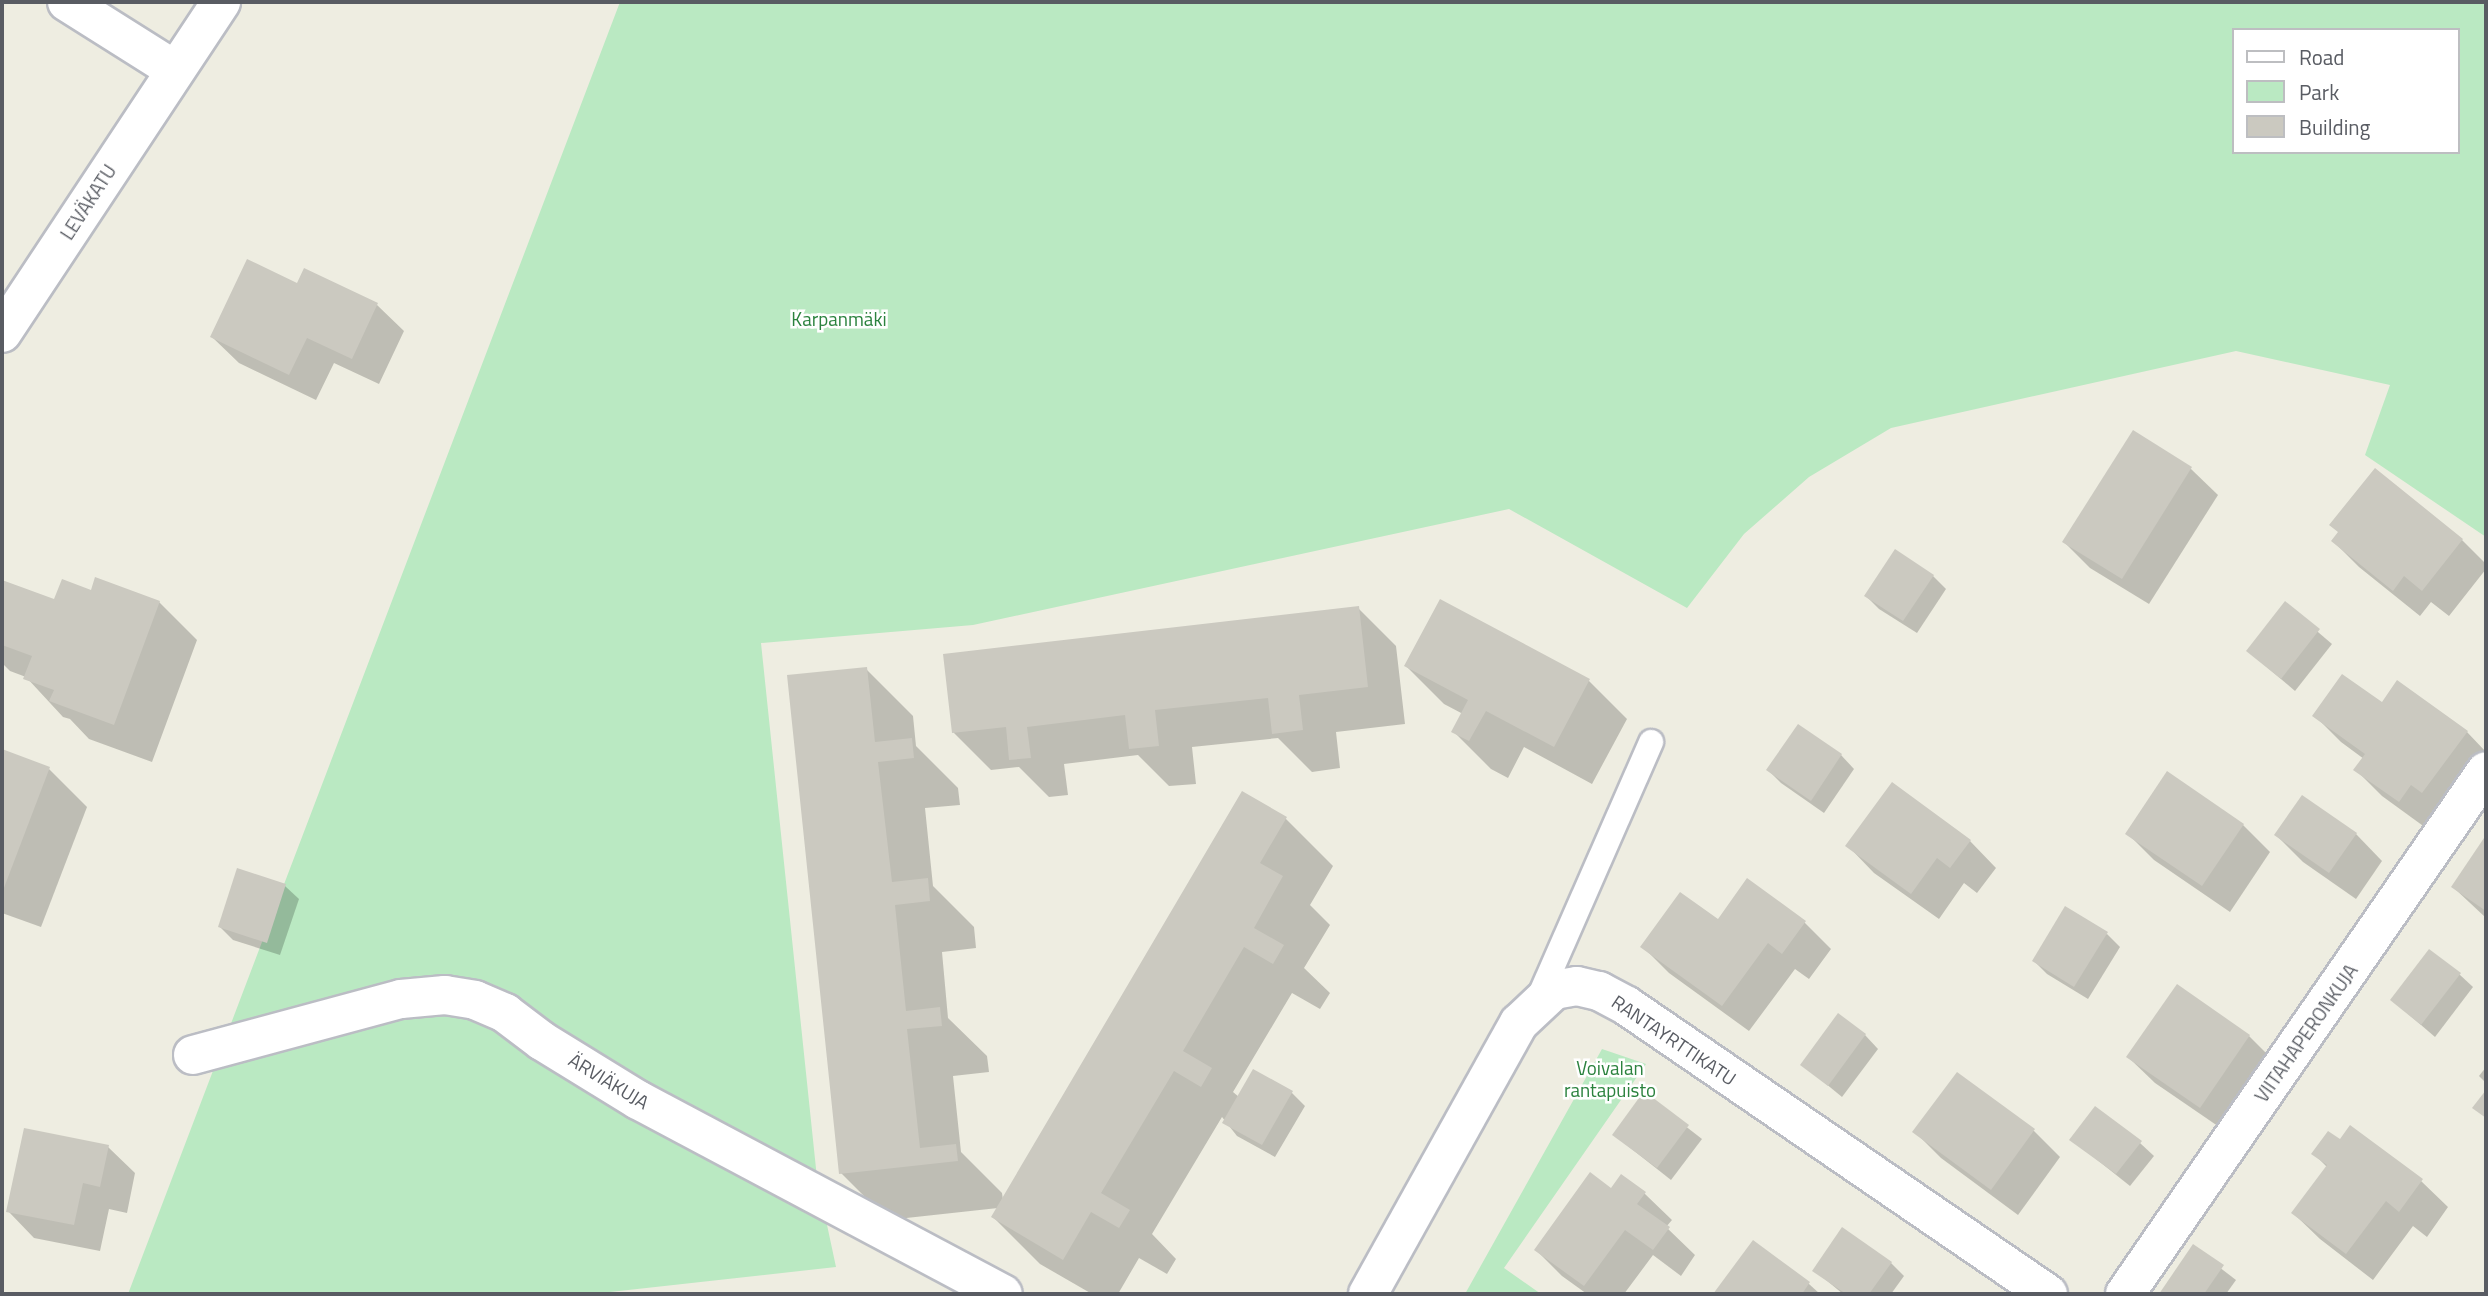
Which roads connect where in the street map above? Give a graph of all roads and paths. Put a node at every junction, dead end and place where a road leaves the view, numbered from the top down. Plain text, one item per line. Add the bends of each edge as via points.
1 (67, 2) edge
2 (221, 2) edge
3 (175, 70) junction
4 (2, 333) edge
5 (1651, 742) dead end
6 (2486, 771) edge
7 (1535, 1006) junction
8 (193, 1055) dead end
9 (1003, 1294) edge
10 (1368, 1294) edge
11 (2048, 1294) edge
12 (2125, 1294) edge

1 - 3 street
2 - 3 street, LEVÄKATU
3 - 4 street, LEVÄKATU
5 - 7 lane
6 - 12 street, VIITAHAPERONKUJA
7 - 10 street, RANTAYRTTIKATU via 1504,1047
7 - 11 street, RANTAYRTTIKATU via 1555,990 1577,986 1599,991 1627,1006
8 - 9 street, ÄRVIÄKUJA via 401,999 445,995 475,1000 505,1013 638,1100

